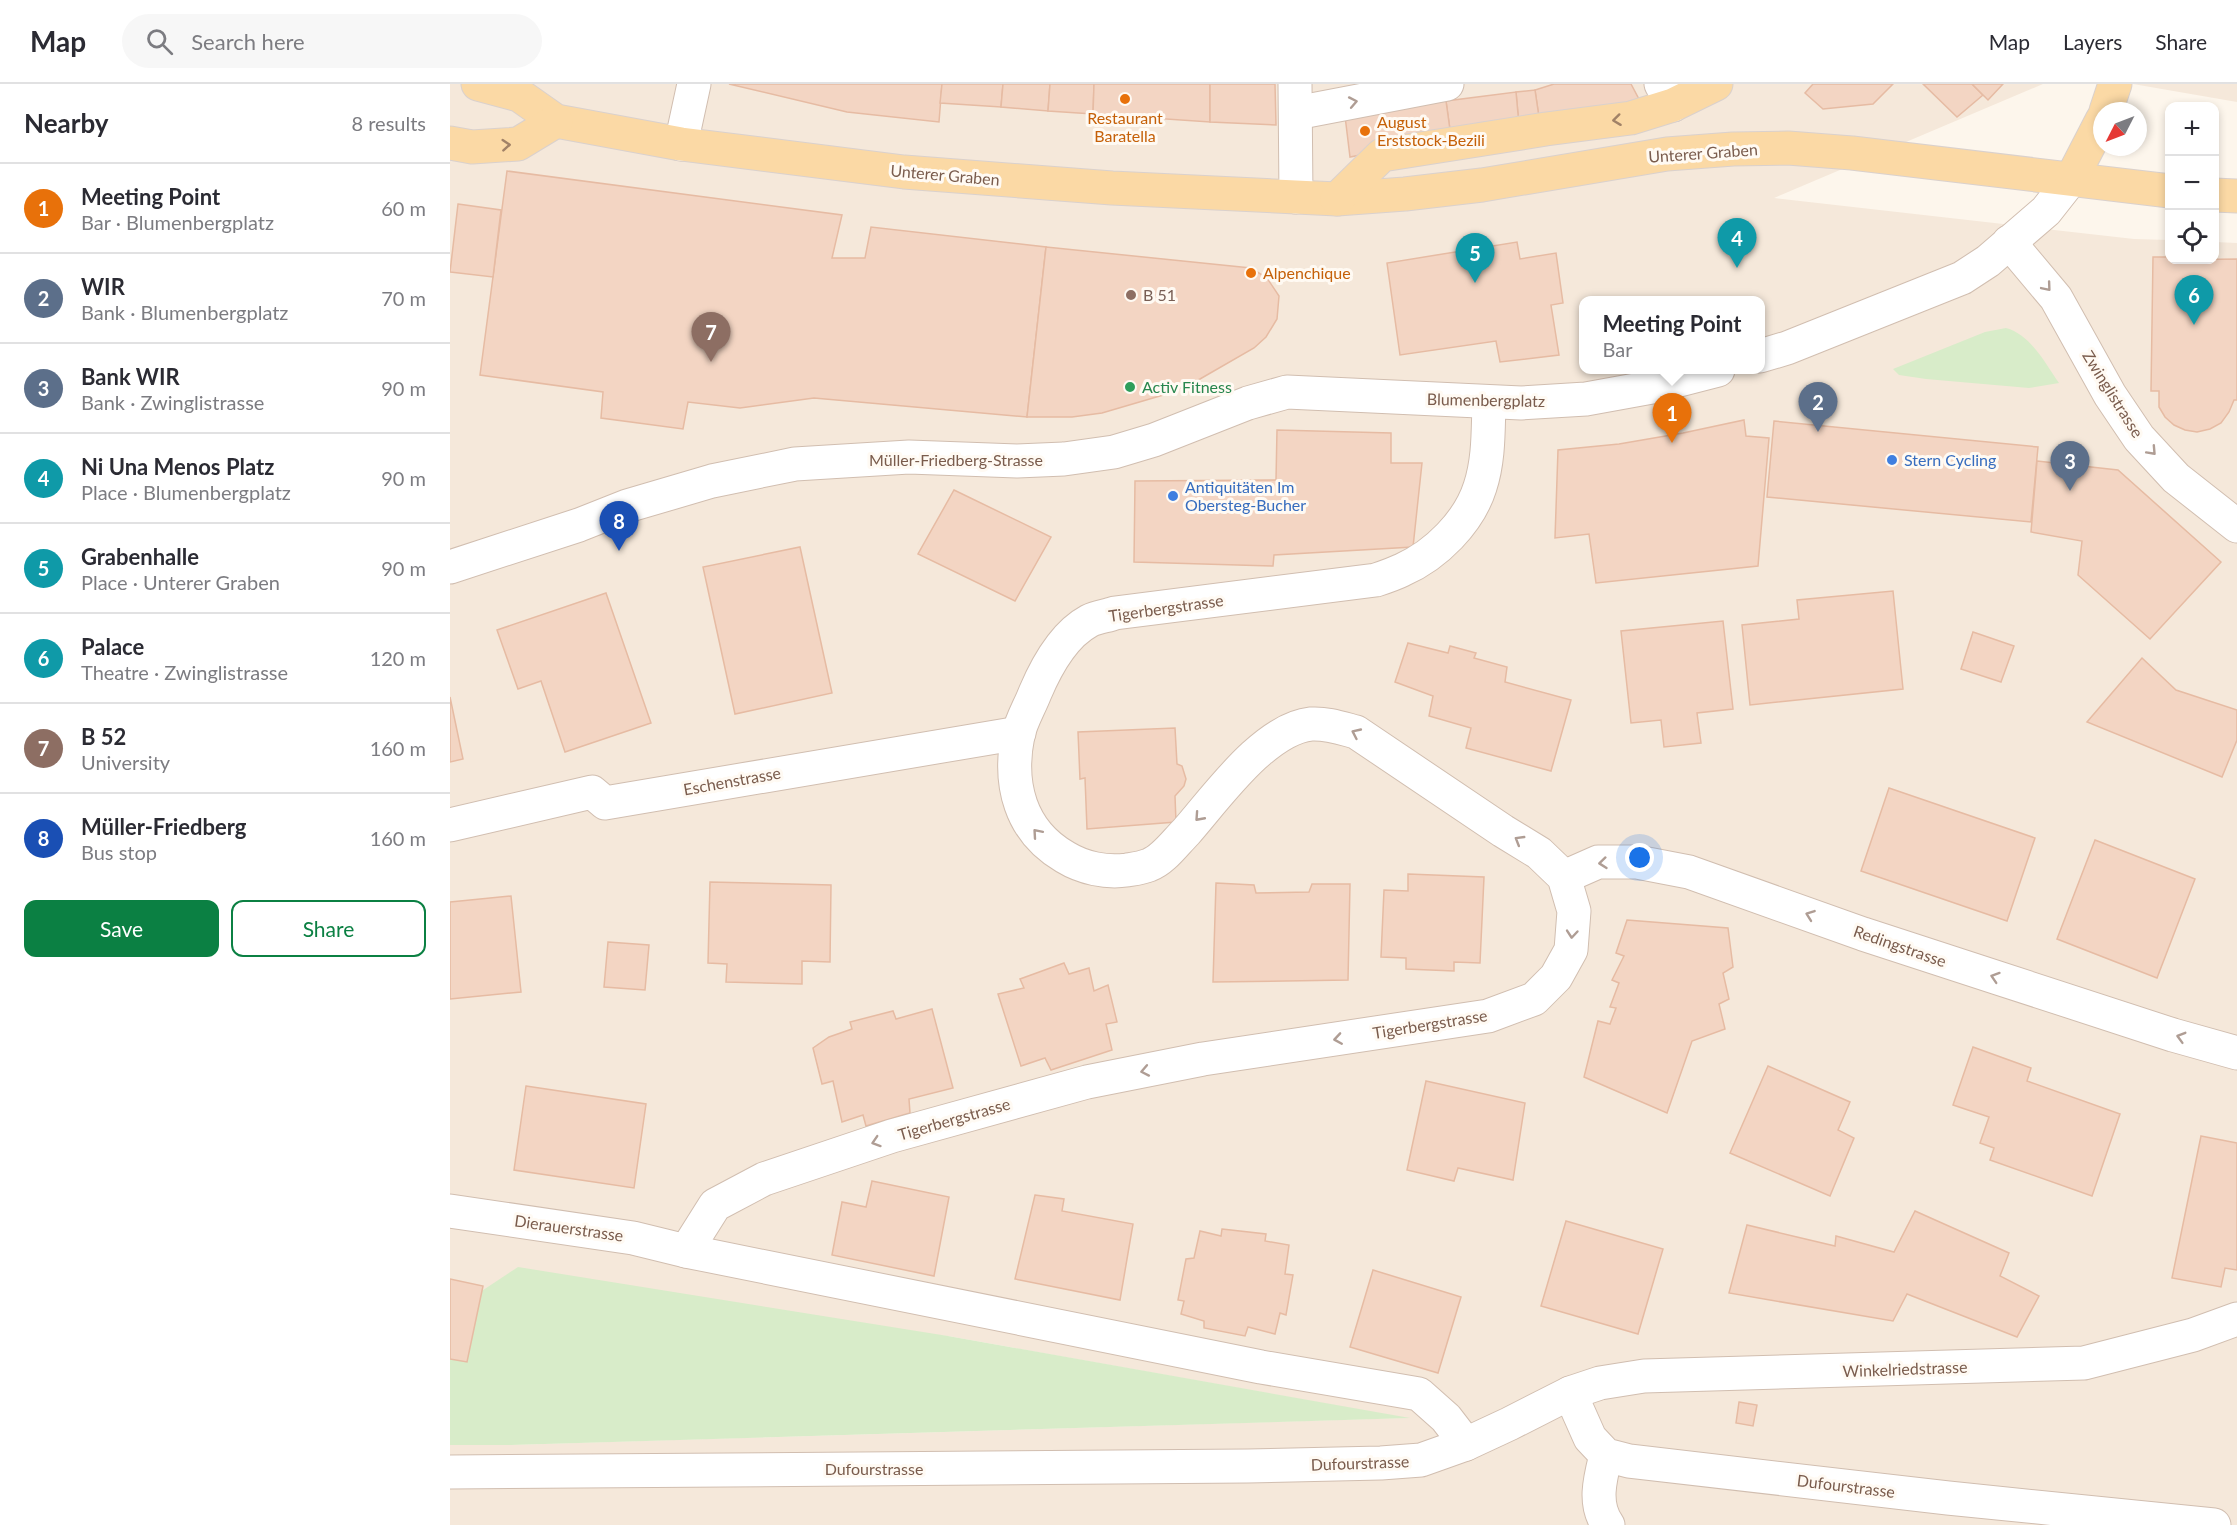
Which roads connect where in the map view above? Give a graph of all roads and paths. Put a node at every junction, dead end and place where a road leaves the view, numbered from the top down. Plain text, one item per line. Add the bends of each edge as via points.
1 (478, 84) edge
2 (694, 84) edge
3 (1447, 84) edge
4 (1716, 84) edge
5 (2115, 84) edge
6 (1667, 95) edge
7 (1295, 98) edge
8 (2109, 102) edge
9 (556, 121) junction
10 (2093, 137) edge
11 (450, 143) edge
12 (681, 144) junction
13 (2072, 178) junction
14 (2165, 190) edge
15 (2219, 195) edge
16 (1296, 196) junction
17 (2237, 196) edge
18 (1336, 199) junction
19 (2009, 243) junction
20 (1765, 355) edge
21 (1700, 374) edge
22 (1287, 392) joint
23 (1489, 403) junction
24 (2237, 526) edge
25 (450, 567) edge
26 (1019, 733) junction
27 (450, 825) edge
28 (1564, 877) junction
29 (2237, 1053) edge
30 (450, 1210) edge
31 (686, 1251) junction
32 (2237, 1319) edge
33 (1570, 1393) junction
34 (1466, 1444) junction
35 (1606, 1455) junction
36 (450, 1472) edge
37 (1608, 1525) edge
38 (2214, 1525) edge

1 - 9 main road, Unterer Graben via 519,95
2 - 12 street
7 -> 3 street
4 - 6 main road
5 - 8 main road
6 -> 18 main road via 1631,118 1382,155
7 - 16 street
11 -> 9 main road via 472,147 518,144
9 - 12 main road, Unterer Graben
10 - 13 main road
12 - 16 main road, Unterer Graben via 904,172 1113,188
13 - 14 main road, Unterer Graben
13 - 18 main road, Unterer Graben via 1852,153 1733,149 1667,154 1482,185
13 - 19 street via 2046,211
15 - 17 main road
16 - 18 main road, Unterer Graben
19 - 20 street via 1962,278
19 -> 24 street, Zwinglistrasse via 2056,298 2109,395 2139,438 2176,478
21 - 23 street, Blumenbergplatz via 1586,399
22 - 23 street, Blumenbergplatz
22 - 25 street, Müller-Friedberg-Strasse via 1114,452 1017,461 909,457 795,464 712,481
23 - 26 street, Tigerbergstrasse via 1488,447 1479,489 1465,517 1426,556 1376,580 1115,613 1089,621 1064,643 1042,676
26 - 27 street, Eschenstrasse via 605,803 592,792
28 -> 26 street, Tigerbergstrasse via 1539,853 1356,732 1310,724 1281,735 1254,755 1169,850 1150,865 1125,871 1083,866 1053,850 1032,829 1019,801 1014,772
29 -> 28 street, Redingstrasse via 1953,964 1689,872 1637,862 1598,862
28 -> 31 street, Tigerbergstrasse via 1574,911 1571,950 1556,977 1534,999 1488,1016 1203,1059 1087,1082 892,1136 764,1179 715,1205
30 - 31 street, Dierauerstrasse via 633,1238
31 - 34 street via 1262,1367 1419,1394 1446,1418
32 - 33 street, Winkelriedstrasse via 2193,1335 2084,1363 1644,1376 1600,1383
33 - 34 street, Dufourstrasse
33 - 35 street via 1590,1438
34 - 36 street, Dufourstrasse via 1421,1460 1381,1463
35 - 37 street via 1598,1486 1601,1515
35 - 38 street, Dufourstrasse via 1642,1463

